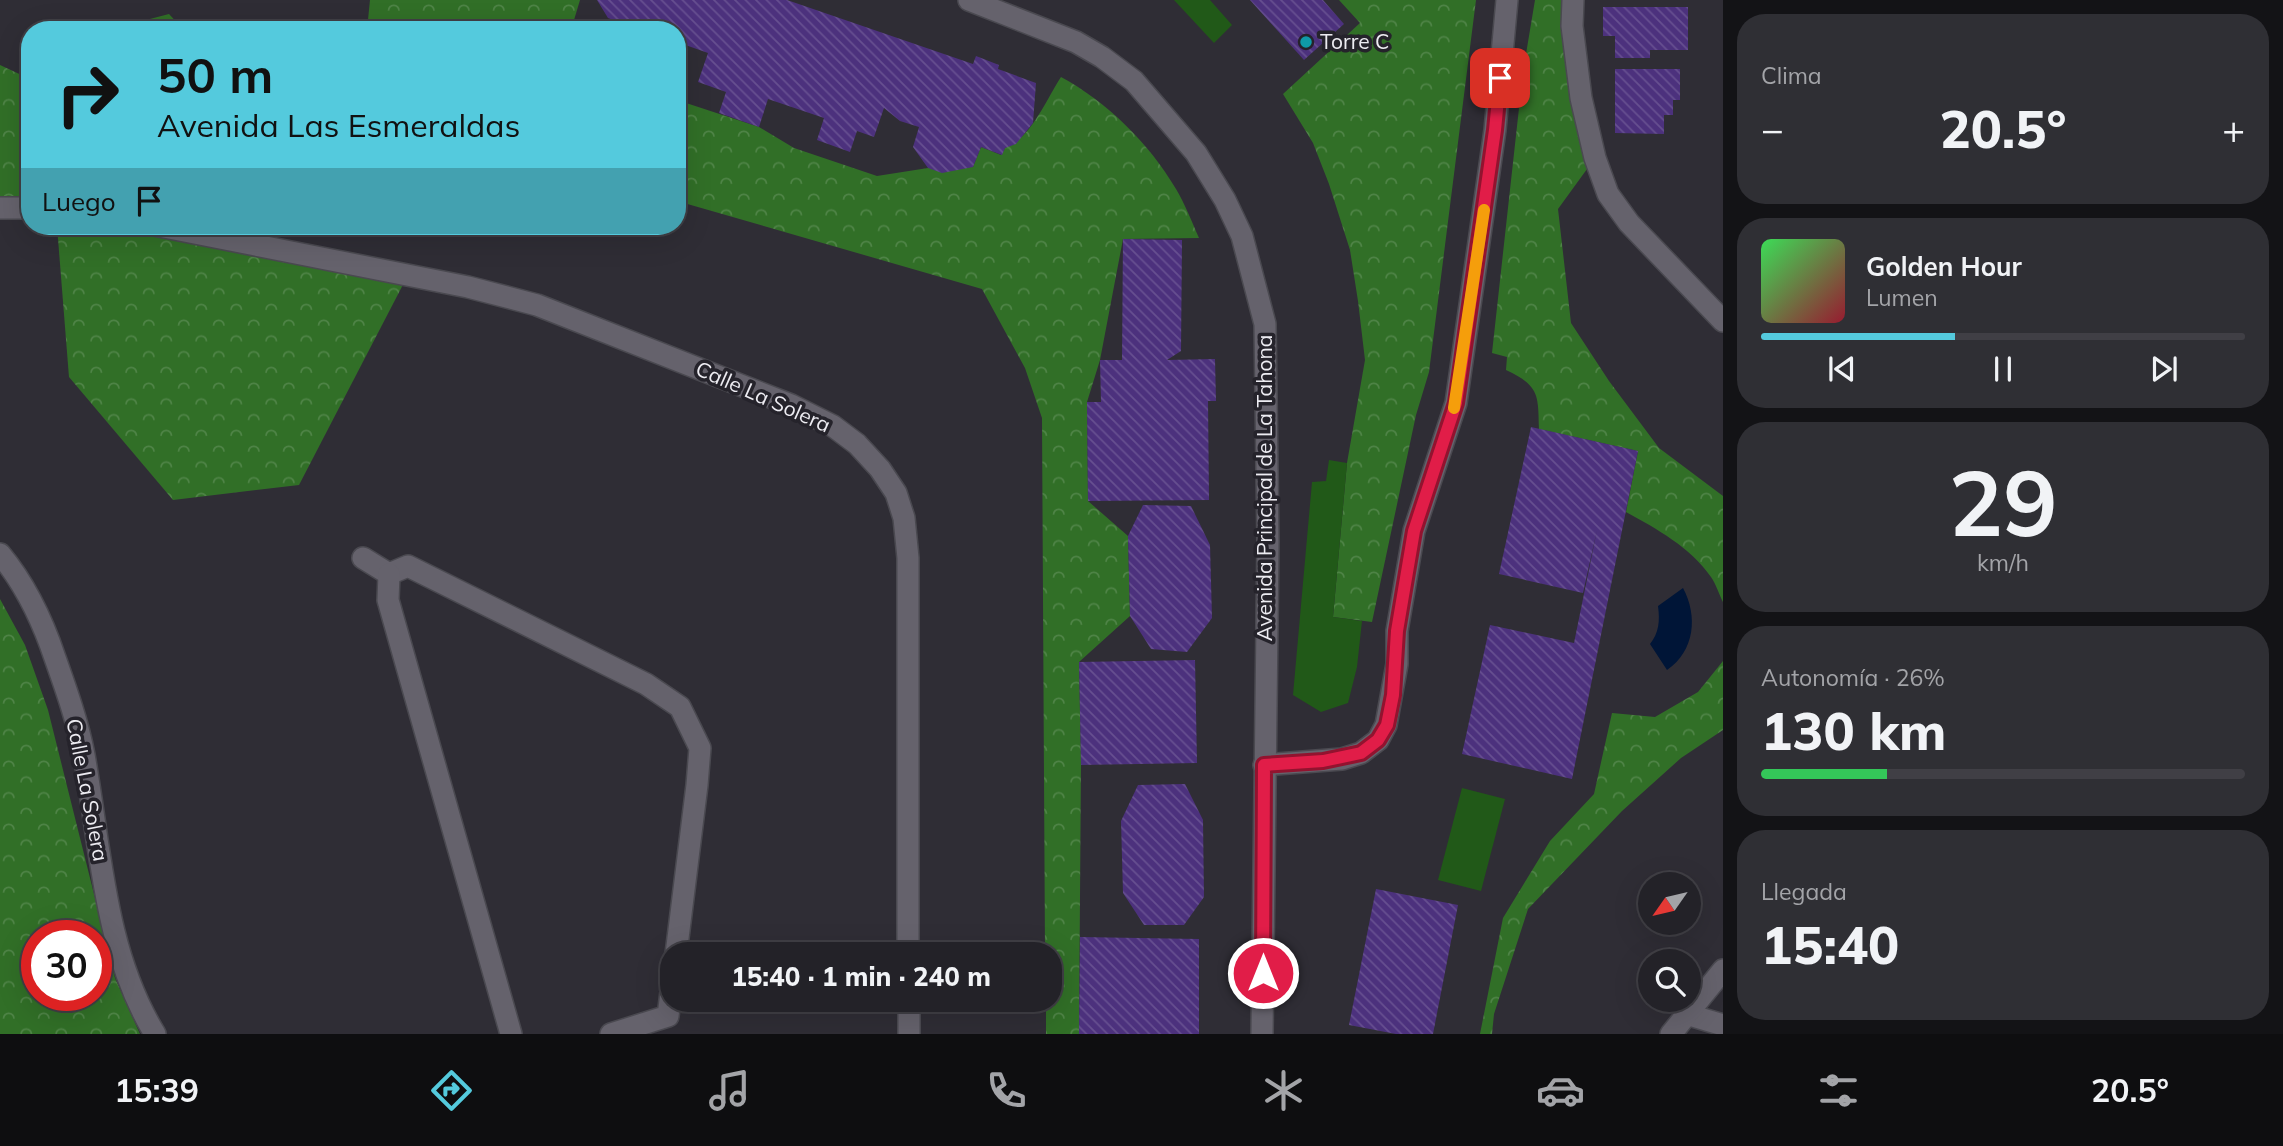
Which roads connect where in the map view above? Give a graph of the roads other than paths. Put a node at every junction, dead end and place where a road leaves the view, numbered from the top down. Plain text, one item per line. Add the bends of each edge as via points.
1 (969, 0) edge
2 (1507, 0) edge
3 (1573, 0) edge
4 (0, 208) edge
5 (21, 208) edge
6 (205, 235) edge
7 (1723, 320) edge
8 (0, 554) edge
9 (363, 558) dead end
10 (389, 574) junction
11 (1264, 765) junction
12 (677, 942) edge
13 (908, 942) edge
14 (1723, 970) edge
15 (668, 1012) edge
16 (908, 1012) edge
17 (1686, 1014) junction
18 (1723, 1025) edge
19 (155, 1034) edge
20 (511, 1034) edge
21 (611, 1034) edge
22 (909, 1034) edge
23 (1262, 1034) edge
24 (1671, 1034) edge

1 - 11 street, Avenida Principal de La Tahona via 1076,42 1134,81 1196,153 1242,236 1265,324
2 - 11 street via 1495,130 1456,403 1414,531 1387,725 1378,740 1361,753
3 - 7 street via 1581,98 1608,194 1629,223
4 - 5 street
6 - 13 street, Calle La Solera via 537,305 791,405 857,444 896,494 906,532
8 - 19 street, Calle La Solera via 49,639 65,688 83,753 120,958
9 - 10 street
10 - 12 street via 408,566 646,684 680,707 700,748
10 - 20 street via 388,600
11 - 23 street, Avenida Principal de La Tahona
14 - 17 street
15 - 21 street via 668,1016
16 - 22 street
17 - 18 street
17 - 24 street

